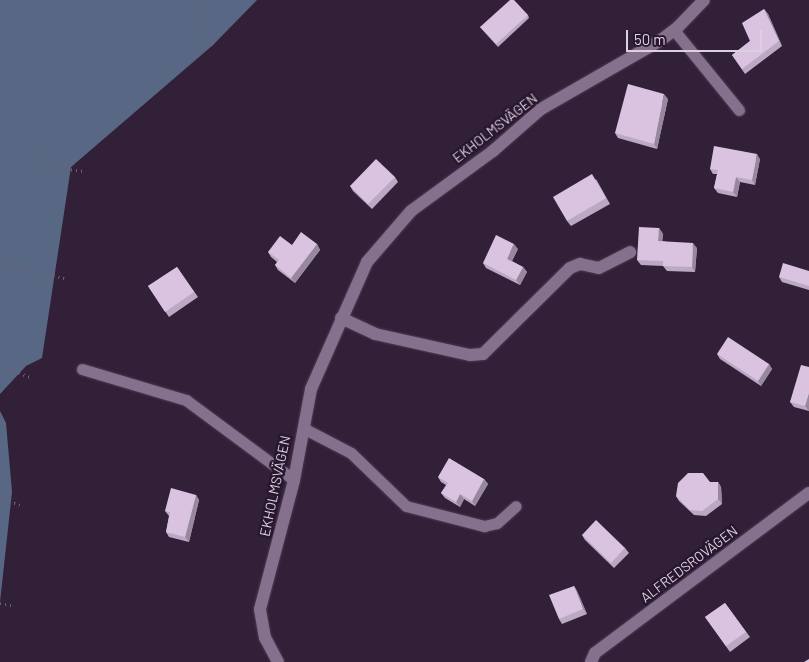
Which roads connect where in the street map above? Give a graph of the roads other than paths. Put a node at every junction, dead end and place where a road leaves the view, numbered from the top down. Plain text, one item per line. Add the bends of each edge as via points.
1 (704, 0) edge
2 (674, 30) junction
3 (739, 110) dead end
4 (630, 252) dead end
5 (341, 318) junction
6 (82, 369) dead end
7 (302, 428) junction
8 (294, 480) junction
9 (809, 493) edge
10 (516, 506) dead end
11 (278, 662) edge
12 (590, 662) edge

1 - 2 street, EKHOLMSVÄGEN
2 - 3 lane
2 - 5 street, EKHOLMSVÄGEN via 541,109 493,151 411,211 367,262
4 - 5 street via 599,268 580,264 570,268 484,354 470,356 375,334
5 - 7 street, EKHOLMSVÄGEN via 311,389
6 - 8 lane via 186,400
7 - 8 street, EKHOLMSVÄGEN
7 - 10 lane via 351,453 406,506 484,526 497,523
8 - 11 street, EKHOLMSVÄGEN via 260,609 265,638
9 - 12 street, ALFREDSROVÄGEN via 603,647

